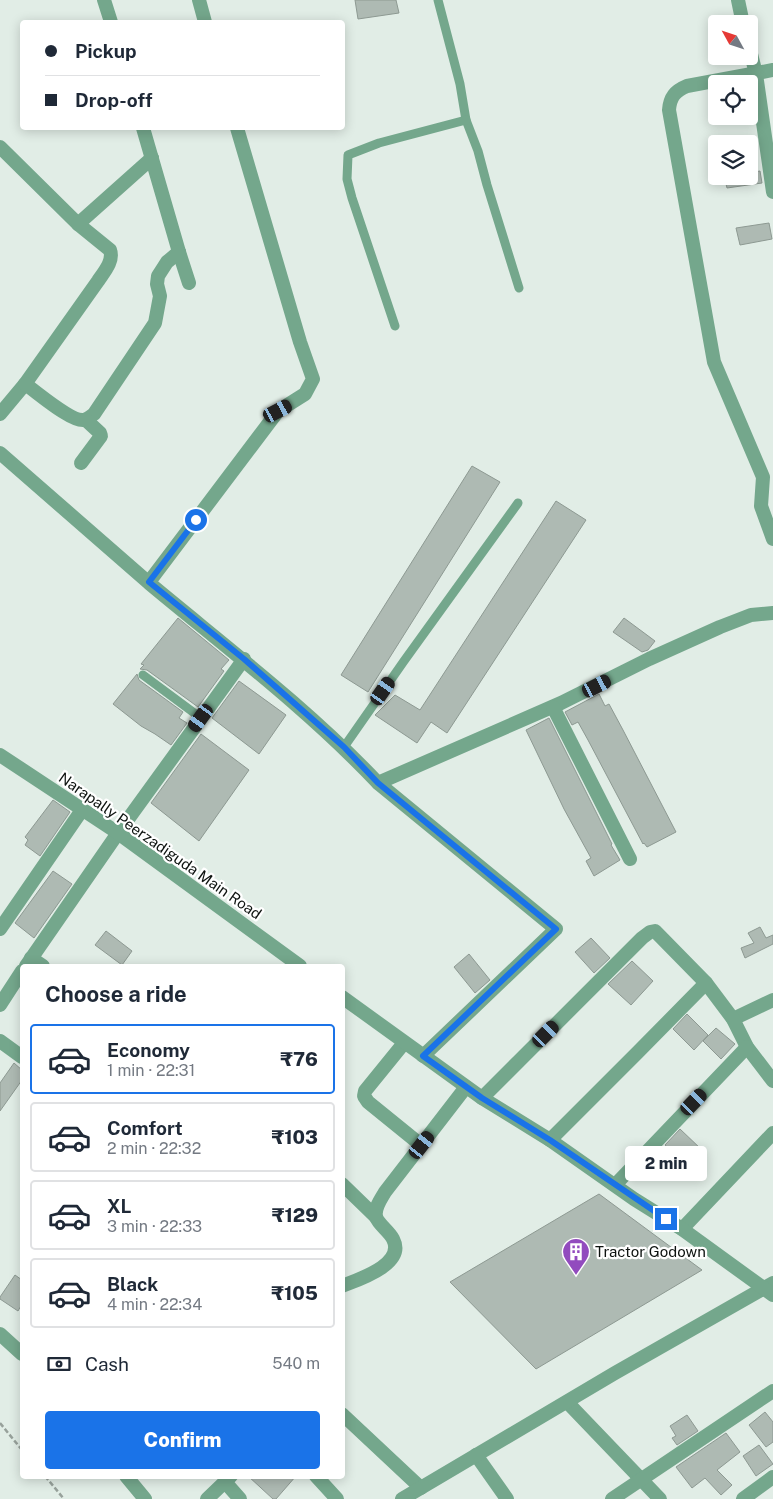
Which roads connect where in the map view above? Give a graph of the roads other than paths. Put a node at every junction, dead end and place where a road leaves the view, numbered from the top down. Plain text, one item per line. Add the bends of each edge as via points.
1 (104, 0) edge
2 (199, 0) edge
3 (438, 0) edge
4 (738, 0) edge
5 (741, 15) edge
6 (110, 20) edge
7 (204, 20) edge
8 (754, 65) edge
9 (773, 70) edge
10 (756, 74) junction
11 (466, 120) junction
12 (144, 130) edge
13 (238, 130) edge
14 (0, 147) edge
15 (152, 158) junction
16 (773, 192) edge
17 (78, 224) junction
18 (179, 252) junction
19 (190, 282) dead end
20 (518, 288) dead end
21 (395, 326) dead end
22 (25, 384) junction
23 (0, 414) edge
24 (86, 420) junction
25 (0, 453) edge
26 (81, 463) dead end
27 (768, 475) edge
28 (518, 503) dead end
29 (773, 539) edge
30 (149, 582) junction
31 (773, 613) edge
32 (244, 659) junction
33 (143, 675) dead end
34 (553, 707) junction
35 (201, 718) junction
36 (344, 747) junction
37 (0, 755) edge
38 (378, 783) junction
39 (82, 810) junction
40 (118, 833) junction
41 (630, 859) dead end
42 (0, 929) edge
43 (33, 963) edge
44 (297, 964) edge
45 (20, 974) edge
46 (706, 982) junction
47 (345, 999) edge
48 (773, 1000) edge
49 (0, 1005) edge
50 (733, 1019) junction
51 (0, 1041) edge
52 (404, 1043) junction
53 (746, 1047) junction
54 (20, 1056) edge
55 (423, 1056) junction
56 (773, 1081) edge
57 (466, 1087) junction
58 (482, 1098) junction
59 (773, 1133) edge
60 (550, 1140) junction
61 (422, 1145) junction
62 (616, 1185) junction
63 (345, 1187) edge
64 (376, 1217) junction
65 (682, 1229) junction
66 (345, 1285) edge
67 (770, 1289) edge
68 (0, 1334) edge
69 (20, 1352) edge
70 (773, 1391) edge
71 (567, 1402) junction
72 (345, 1417) edge
73 (476, 1455) junction
74 (773, 1477) edge
75 (128, 1479) edge
76 (228, 1479) edge
77 (319, 1479) edge
78 (642, 1480) junction
79 (421, 1488) junction
80 (145, 1499) edge
81 (207, 1499) edge
82 (240, 1499) edge
83 (337, 1499) edge
84 (402, 1499) edge
85 (507, 1499) edge
86 (612, 1499) edge
87 (660, 1499) edge
88 (743, 1499) edge

1 - 6 street
2 - 7 street
3 - 11 lane
4 - 5 street
8 - 10 street
9 - 10 street
10 - 16 street
10 - 27 street via 687,86 673,95 669,110 714,362
11 - 20 lane
11 - 21 lane via 379,143 348,155 352,198
12 - 15 street
13 - 30 street via 313,379 305,394 278,411
14 - 17 street
15 - 17 street
15 - 18 street
17 - 22 street via 110,250 112,256
18 - 19 street
18 - 24 street via 158,276 160,296 155,323 94,414
22 - 23 street
22 - 24 street via 69,415
24 - 26 street via 101,435
25 - 30 street
27 - 29 street via 761,506
28 - 36 lane
30 - 32 street
31 - 34 street via 727,624
32 - 35 street
32 - 36 street
33 - 35 lane
34 - 38 street
34 - 41 street
35 - 40 street
36 - 38 street
37 - 39 street, Narapally Peerzadiguda Main Road
38 - 55 street via 556,929
39 - 40 street, Narapally Peerzadiguda Main Road
39 - 42 street
40 - 43 street
40 - 44 street, Narapally Peerzadiguda Main Road
45 - 49 street
46 - 50 street
46 - 58 street via 655,931 650,932
46 - 60 street
47 - 52 street
48 - 50 street
50 - 53 street
51 - 54 street
52 - 55 street
52 - 61 street via 364,1096
53 - 56 street
53 - 62 street
55 - 57 street
57 - 58 street
57 - 61 street
58 - 60 street
59 - 65 street
60 - 62 street
61 - 64 street via 385,1192 377,1205
62 - 65 street
63 - 64 street
64 - 66 street via 393,1239 396,1250 392,1260
65 - 67 street
67 - 71 street
68 - 69 street
70 - 78 street
71 - 73 street
71 - 78 street
72 - 79 street
73 - 79 street
73 - 85 street
74 - 88 street
75 - 80 street
76 - 81 street
76 - 82 street
77 - 83 street
78 - 86 street
78 - 87 street
79 - 84 street

